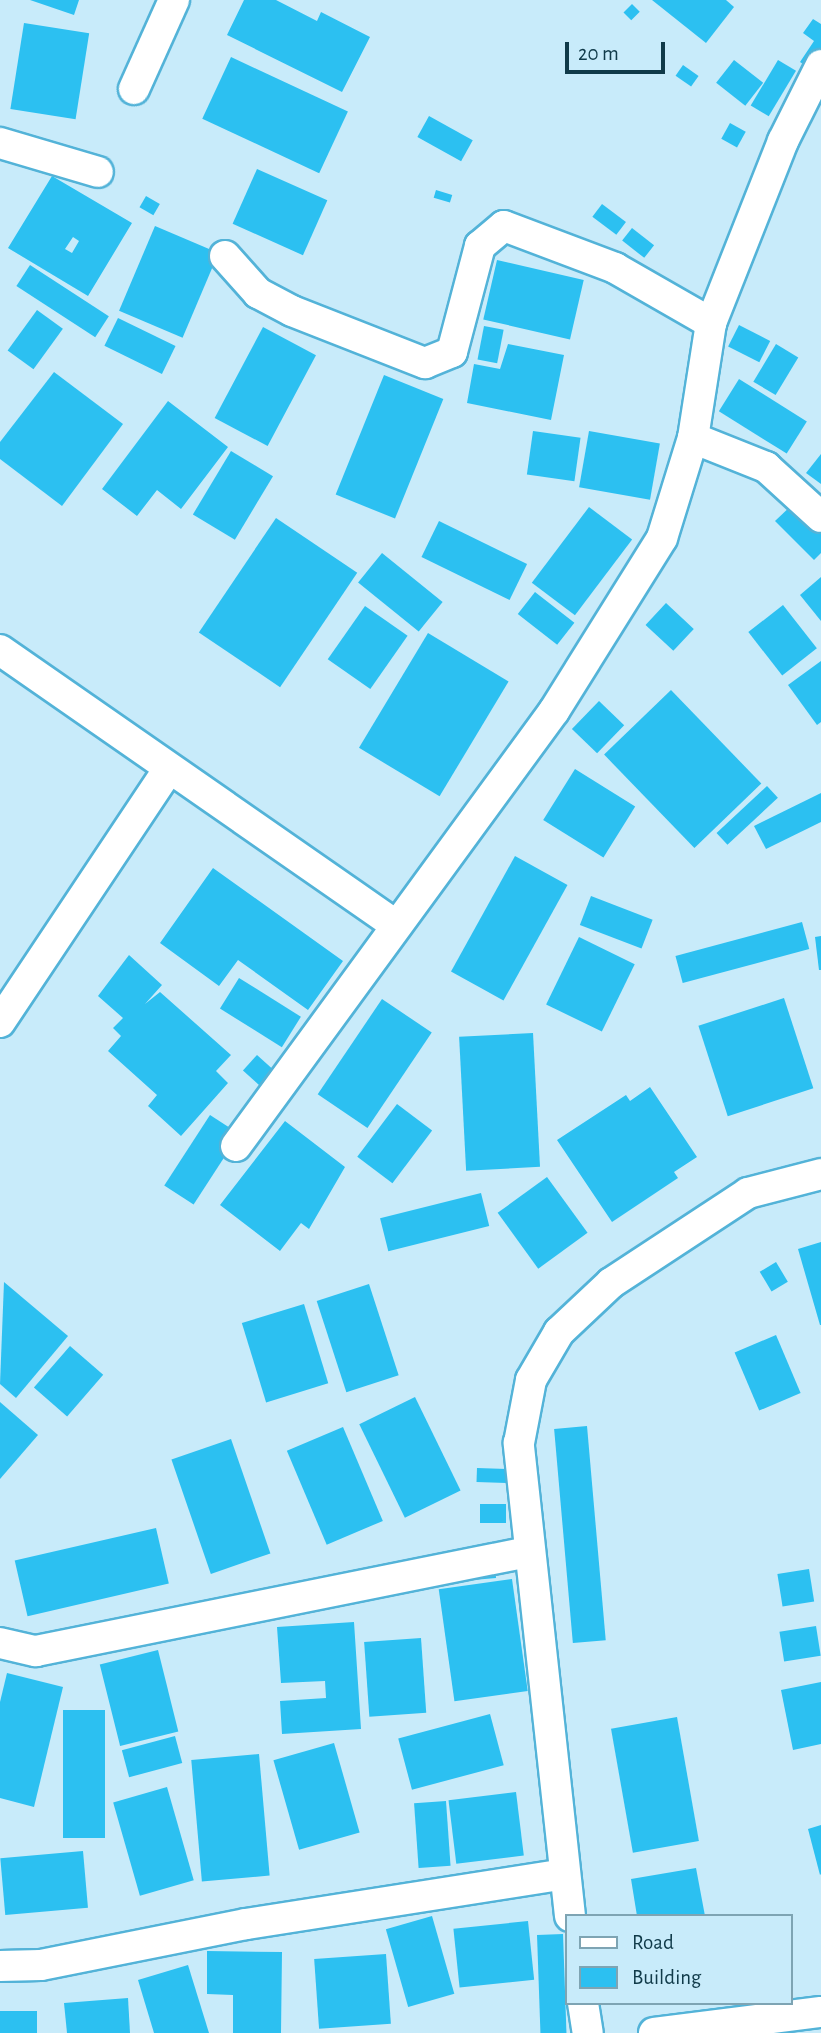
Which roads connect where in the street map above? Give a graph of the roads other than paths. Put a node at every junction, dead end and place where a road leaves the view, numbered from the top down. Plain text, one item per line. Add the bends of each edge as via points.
1 (174, 0) edge
2 (821, 65) edge
3 (134, 89) dead end
4 (0, 143) edge
5 (97, 172) dead end
6 (225, 256) dead end
7 (711, 323) junction
8 (692, 438) junction
9 (821, 517) edge
10 (0, 650) edge
11 (168, 770) junction
12 (394, 924) junction
13 (0, 1022) edge
14 (236, 1146) dead end
15 (821, 1174) edge
16 (528, 1552) junction
17 (0, 1643) edge
18 (564, 1874) junction
19 (570, 1914) edge
20 (0, 1966) edge
21 (583, 2005) edge
22 (821, 2012) edge
23 (588, 2033) edge
24 (654, 2033) edge

1 - 3 street
2 - 7 street via 783,141
4 - 5 street
6 - 7 street via 258,293 425,363 452,352 480,246 504,226 615,268
7 - 8 street
8 - 9 street via 766,467
8 - 12 street via 662,538 554,711
10 - 11 street
11 - 12 street
11 - 13 street
12 - 14 street
15 - 16 street via 748,1194 611,1283 559,1332 531,1380 520,1412
16 - 17 street via 36,1651
16 - 18 street
18 - 19 street
18 - 20 street via 246,1924 41,1965
21 - 23 street
22 - 24 street

